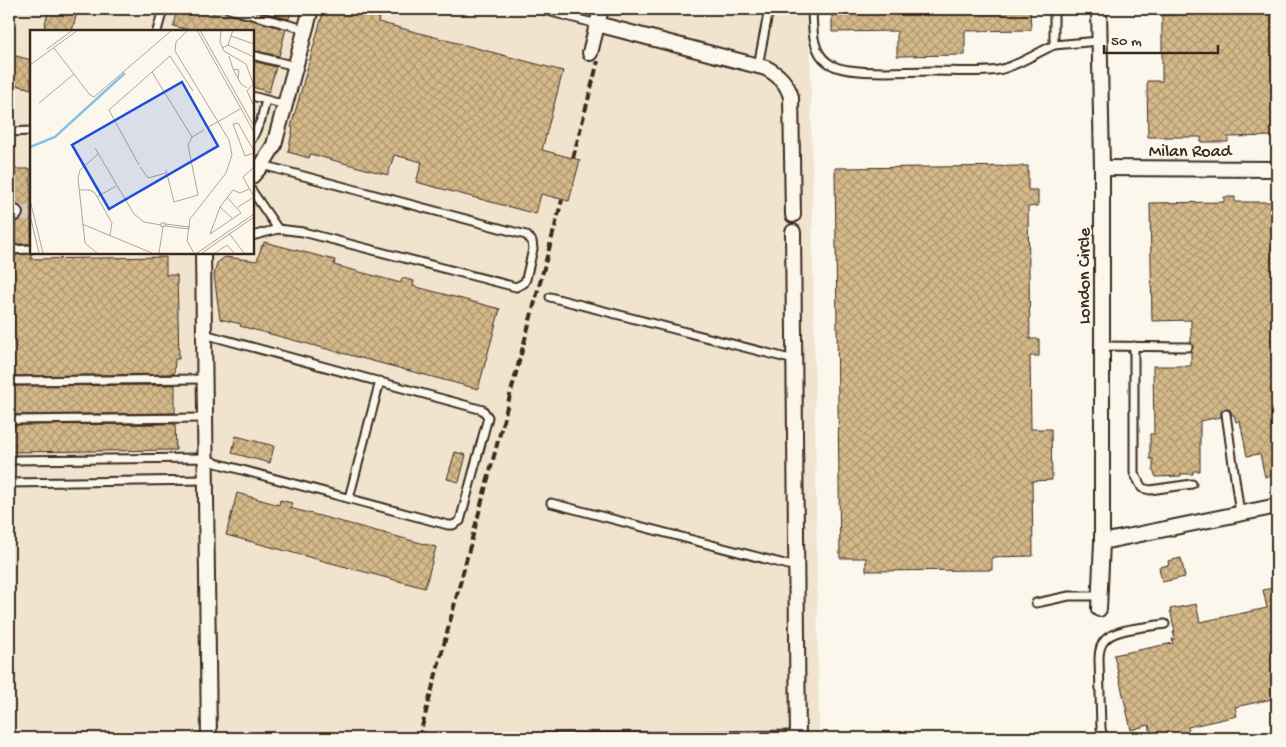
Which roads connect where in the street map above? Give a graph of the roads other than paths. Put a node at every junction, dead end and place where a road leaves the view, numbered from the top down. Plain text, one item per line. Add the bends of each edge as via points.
1 (162, 9) edge
2 (229, 9) edge
3 (310, 9) edge
4 (540, 9) edge
5 (601, 9) edge
6 (768, 9) edge
7 (812, 9) edge
8 (1054, 9) edge
9 (1099, 9) edge
10 (598, 24) junction
11 (305, 29) junction
12 (159, 30) edge
13 (1099, 41) junction
14 (1054, 45) junction
15 (590, 53) dead end
16 (254, 56) edge
17 (295, 66) junction
18 (758, 66) junction
19 (254, 97) edge
20 (266, 100) junction
21 (285, 105) junction
22 (30, 131) edge
23 (9, 132) edge
24 (254, 135) edge
25 (262, 165) junction
26 (1102, 168) junction
27 (1277, 169) edge
28 (254, 174) edge
29 (254, 194) edge
30 (793, 215) dead end
31 (278, 229) junction
32 (793, 232) dead end
33 (254, 235) edge
34 (30, 249) edge
35 (9, 250) edge
36 (203, 254) edge
37 (550, 296) dead end
38 (204, 334) junction
39 (1102, 346) junction
40 (1134, 346) junction
41 (1188, 347) dead end
42 (794, 360) junction
43 (204, 379) junction
44 (9, 381) edge
45 (380, 381) junction
46 (1226, 414) dead end
47 (205, 418) junction
48 (9, 420) edge
49 (205, 458) junction
50 (9, 460) edge
51 (205, 480) junction
52 (9, 483) edge
53 (1192, 484) dead end
54 (349, 498) junction
55 (551, 502) dead end
56 (1277, 506) edge
57 (1240, 514) junction
58 (1102, 542) junction
59 (796, 567) junction
60 (1100, 602) joint
61 (1036, 603) dead end
62 (1165, 624) dead end
63 (798, 737) edge
64 (210, 738) edge
65 (519, 738) edge
66 (1103, 738) edge

1 - 12 lane
2 - 11 lane
3 - 11 street
4 - 10 lane
5 - 10 street
6 - 18 lane
7 - 14 lane via 813,35 820,55 835,67 849,70 999,70
8 - 14 lane
9 - 13 street, London Circle
10 - 15 street
10 - 18 street
11 - 17 street
13 - 14 lane
13 - 26 street, London Circle
16 - 17 lane
17 - 21 street
18 - 30 street via 781,77 791,97
19 - 20 lane
20 - 21 lane
20 - 24 lane via 262,120
21 - 25 street via 274,145
22 - 23 lane
25 - 28 street
25 - 31 lane via 526,235 534,245 526,279 520,286 512,287 303,232
26 - 27 street, Milan Road
26 - 39 street, London Circle
29 - 31 lane
31 - 33 lane
32 - 42 street
34 - 35 lane
36 - 38 street
37 - 42 lane
38 - 43 street
38 - 45 lane
39 - 40 lane
39 - 58 street, London Circle
40 - 41 lane
40 - 53 lane via 1134,473 1142,488 1150,490
42 - 59 street
43 - 44 lane
43 - 47 street
45 - 54 lane
45 - 54 lane via 479,408 486,413 487,422 462,517 457,523 448,525
46 - 57 lane
47 - 48 lane
47 - 49 street
49 - 50 lane
49 - 51 street
49 - 54 lane
51 - 52 lane
51 - 64 street
55 - 59 lane
56 - 57 street
57 - 58 street
58 - 60 street, London Circle
59 - 63 street
60 - 61 lane via 1069,596
62 - 66 lane via 1119,632 1105,640 1098,659
63 - 65 lane

